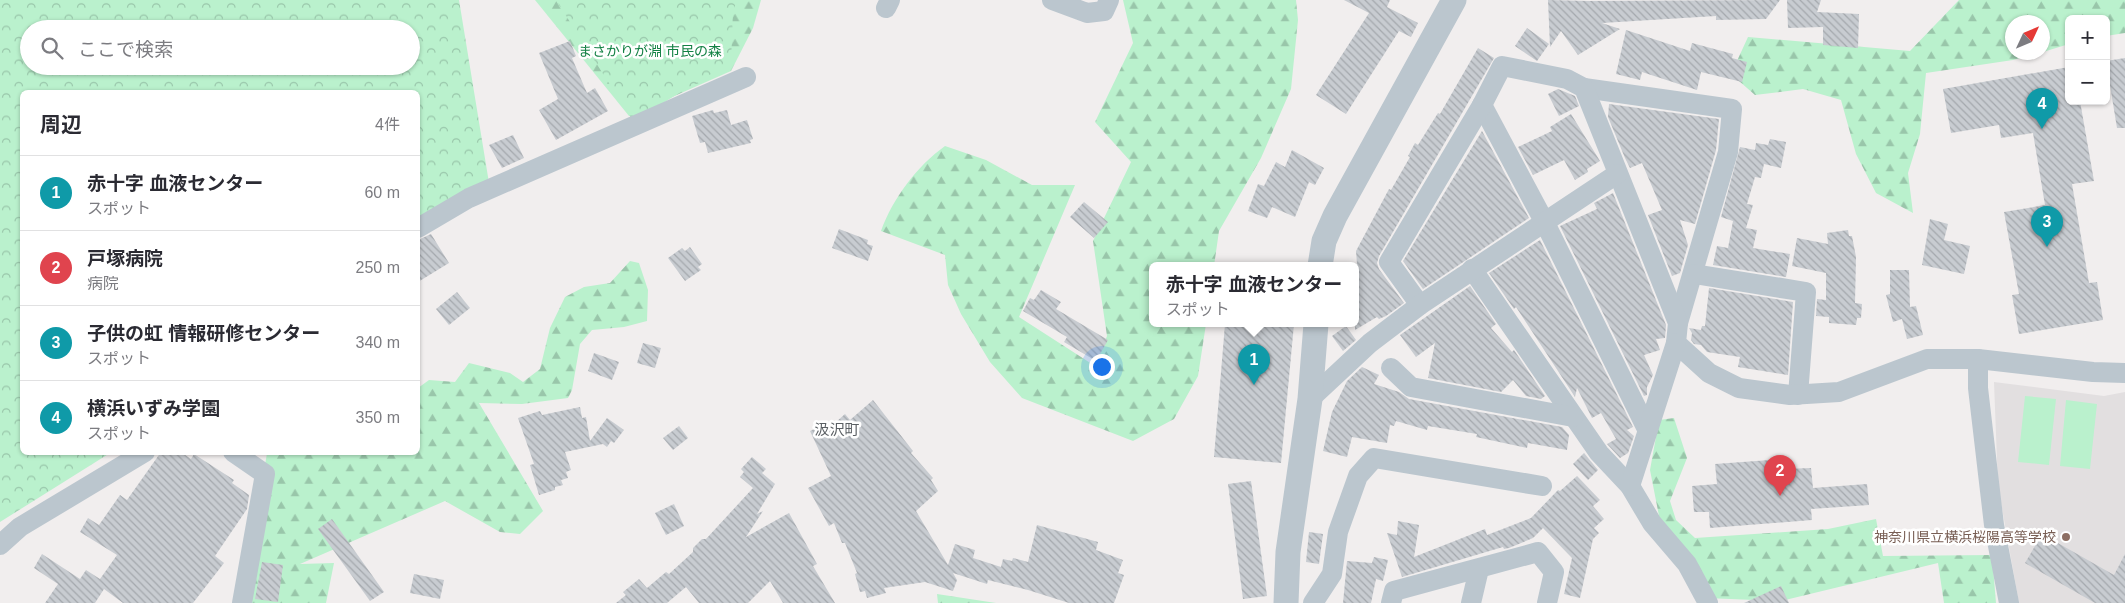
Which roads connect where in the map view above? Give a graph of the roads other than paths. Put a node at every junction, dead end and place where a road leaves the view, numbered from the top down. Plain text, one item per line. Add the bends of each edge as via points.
1 (1052, 0) edge
2 (1109, 0) edge
3 (1454, 0) edge
4 (746, 77) dead end
5 (1584, 88) junction
6 (1482, 105) junction
7 (1617, 174) junction
8 (1545, 223) junction
9 (420, 227) edge
10 (1321, 262) edge
11 (1472, 269) junction
12 (1694, 274) junction
13 (1420, 305) junction
14 (1678, 323) junction
15 (1316, 327) edge
16 (1676, 343) junction
17 (1978, 359) junction
18 (1391, 368) dead end
19 (2125, 373) edge
20 (1798, 395) junction
21 (1310, 399) junction
22 (1573, 417) junction
23 (1647, 429) junction
24 (140, 455) edge
25 (237, 455) edge
26 (1542, 486) dead end
27 (1630, 486) junction
28 (0, 545) edge
29 (1479, 569) junction
30 (242, 603) edge
31 (1286, 603) edge
32 (1313, 603) edge
33 (1391, 603) edge
34 (1471, 603) edge
35 (1547, 603) edge
36 (1708, 603) edge
37 (2009, 603) edge

1 - 2 street via 1087,13 1104,10
3 - 10 street via 1335,216 1324,241
4 - 9 street via 469,198
5 - 6 street via 1567,79 1502,66
5 - 7 street
5 - 12 street via 1732,109 1728,152
6 - 8 street
6 - 13 street via 1389,262
7 - 8 street
7 - 14 street
8 - 11 street
8 - 23 street
11 - 13 street
11 - 22 street
12 - 14 street
12 - 20 street via 1806,292
13 - 21 street via 1370,343
14 - 16 street
15 - 21 street
16 - 20 street via 1709,373 1740,388
16 - 23 street
17 - 19 street
17 - 20 street via 1927,358 1840,392
17 - 37 street via 1978,388 1994,525
18 - 22 street via 1411,387
21 - 31 street via 1288,552
22 - 27 street via 1599,453
23 - 27 street
24 - 28 street via 20,527
25 - 30 street via 265,474
26 - 32 street via 1374,458 1358,476 1338,532 1332,574
27 - 36 street via 1652,523 1687,564
29 - 33 street via 1394,591
29 - 34 street
29 - 35 street via 1538,552 1554,572

